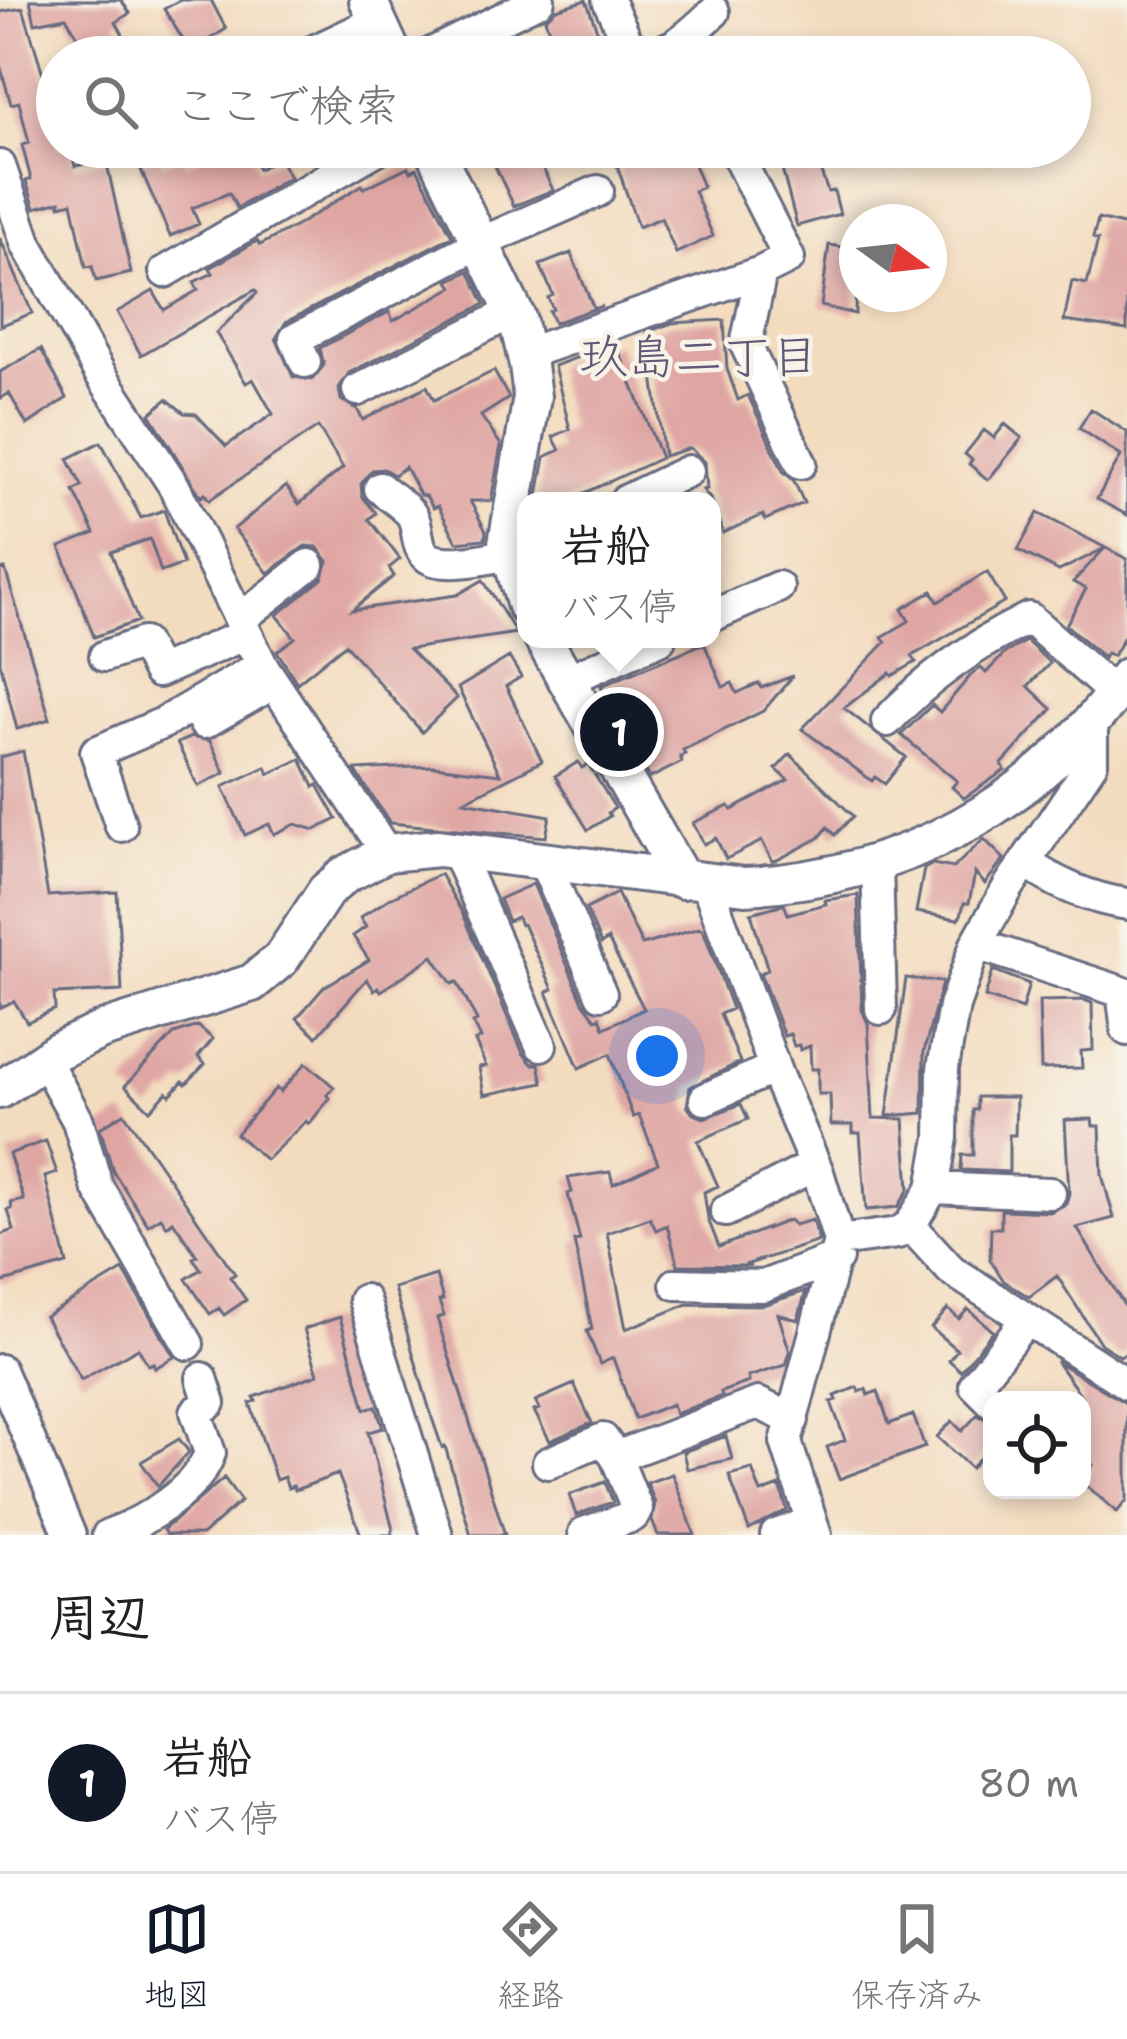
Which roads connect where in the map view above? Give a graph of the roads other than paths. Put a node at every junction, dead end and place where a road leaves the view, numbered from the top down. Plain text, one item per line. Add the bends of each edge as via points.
1 (538, 0) edge
2 (608, 0) edge
3 (373, 10) edge
4 (714, 12) dead end
5 (333, 36) edge
6 (466, 36) edge
7 (625, 36) edge
8 (688, 36) edge
9 (0, 166) edge
10 (346, 168) edge
11 (443, 168) edge
12 (744, 168) edge
13 (598, 190) dead end
14 (478, 244) junction
15 (165, 272) dead end
16 (761, 272) junction
17 (513, 312) junction
18 (526, 353) junction
19 (305, 362) dead end
20 (358, 390) dead end
21 (801, 463) dead end
22 (688, 471) dead end
23 (380, 488) dead end
24 (644, 492) edge
25 (517, 548) edge
26 (517, 551) edge
27 (309, 565) dead end
28 (778, 587) dead end
29 (721, 612) edge
30 (242, 627) junction
31 (548, 648) edge
32 (639, 648) edge
33 (105, 656) dead end
34 (268, 674) junction
35 (566, 680) junction
36 (1111, 697) edge
37 (887, 721) dead end
38 (204, 723) dead end
39 (122, 826) dead end
40 (456, 850) junction
41 (387, 853) junction
42 (544, 861) junction
43 (1025, 862) junction
44 (877, 863) junction
45 (694, 880) junction
46 (1127, 904) edge
47 (976, 944) junction
48 (601, 994) dead end
49 (880, 1009) dead end
50 (1127, 1030) edge
51 (542, 1046) dead end
52 (44, 1059) junction
53 (774, 1069) junction
54 (0, 1090) edge
55 (705, 1100) dead end
56 (815, 1165) junction
57 (933, 1188) junction
58 (1050, 1193) dead end
59 (726, 1211) dead end
60 (910, 1225) junction
61 (838, 1249) junction
62 (676, 1284) dead end
63 (364, 1300) dead end
64 (1026, 1320) junction
65 (188, 1343) dead end
66 (0, 1370) edge
67 (202, 1378) dead end
68 (1127, 1384) edge
69 (983, 1393) edge
70 (793, 1420) junction
71 (616, 1457) junction
72 (548, 1463) dead end
73 (813, 1528) edge
74 (584, 1533) edge
75 (70, 1535) edge
76 (107, 1535) edge
77 (437, 1535) edge
78 (776, 1535) edge

1 - 6 street
2 - 7 street
3 - 5 street
4 - 8 street
9 - 30 street via 27,245 174,486
10 - 15 street
11 - 14 street
12 - 16 street via 789,258
13 - 14 street
14 - 17 street
14 - 19 street via 295,339
16 - 18 street
16 - 21 street via 746,345
17 - 18 street
17 - 20 street
18 - 25 street via 532,397 508,526
22 - 24 street
23 - 26 street via 413,516 429,558
27 - 30 street
28 - 29 street
30 - 33 street via 158,672 143,643
30 - 34 street
31 - 35 street
32 - 35 street
34 - 38 street
34 - 39 street via 96,752
34 - 41 street
35 - 45 street
36 - 37 street via 1029,618 919,687
36 - 43 street via 1092,763
36 - 44 street via 998,808
40 - 41 street
40 - 42 street
40 - 51 street
41 - 52 street via 326,891 281,959 252,983 102,1030
42 - 45 street
42 - 48 street
43 - 46 street via 1046,878
43 - 47 street
44 - 45 street via 795,884
44 - 49 street
45 - 53 street
47 - 50 street via 1122,992
47 - 57 street via 943,1068
52 - 54 street
52 - 65 street via 78,1121 97,1186
53 - 55 street
53 - 56 street
56 - 59 street
56 - 61 street
57 - 58 street
57 - 60 street
60 - 61 street
60 - 64 street via 951,1270
61 - 62 street via 763,1286
61 - 70 street
63 - 77 street
64 - 68 street
64 - 69 street via 975,1385
66 - 75 street
67 - 76 street via 211,1403 196,1412 210,1453 202,1473 135,1526
70 - 71 street via 758,1402
70 - 73 street via 786,1442
71 - 72 street via 603,1439
71 - 74 street via 637,1509
73 - 78 street

